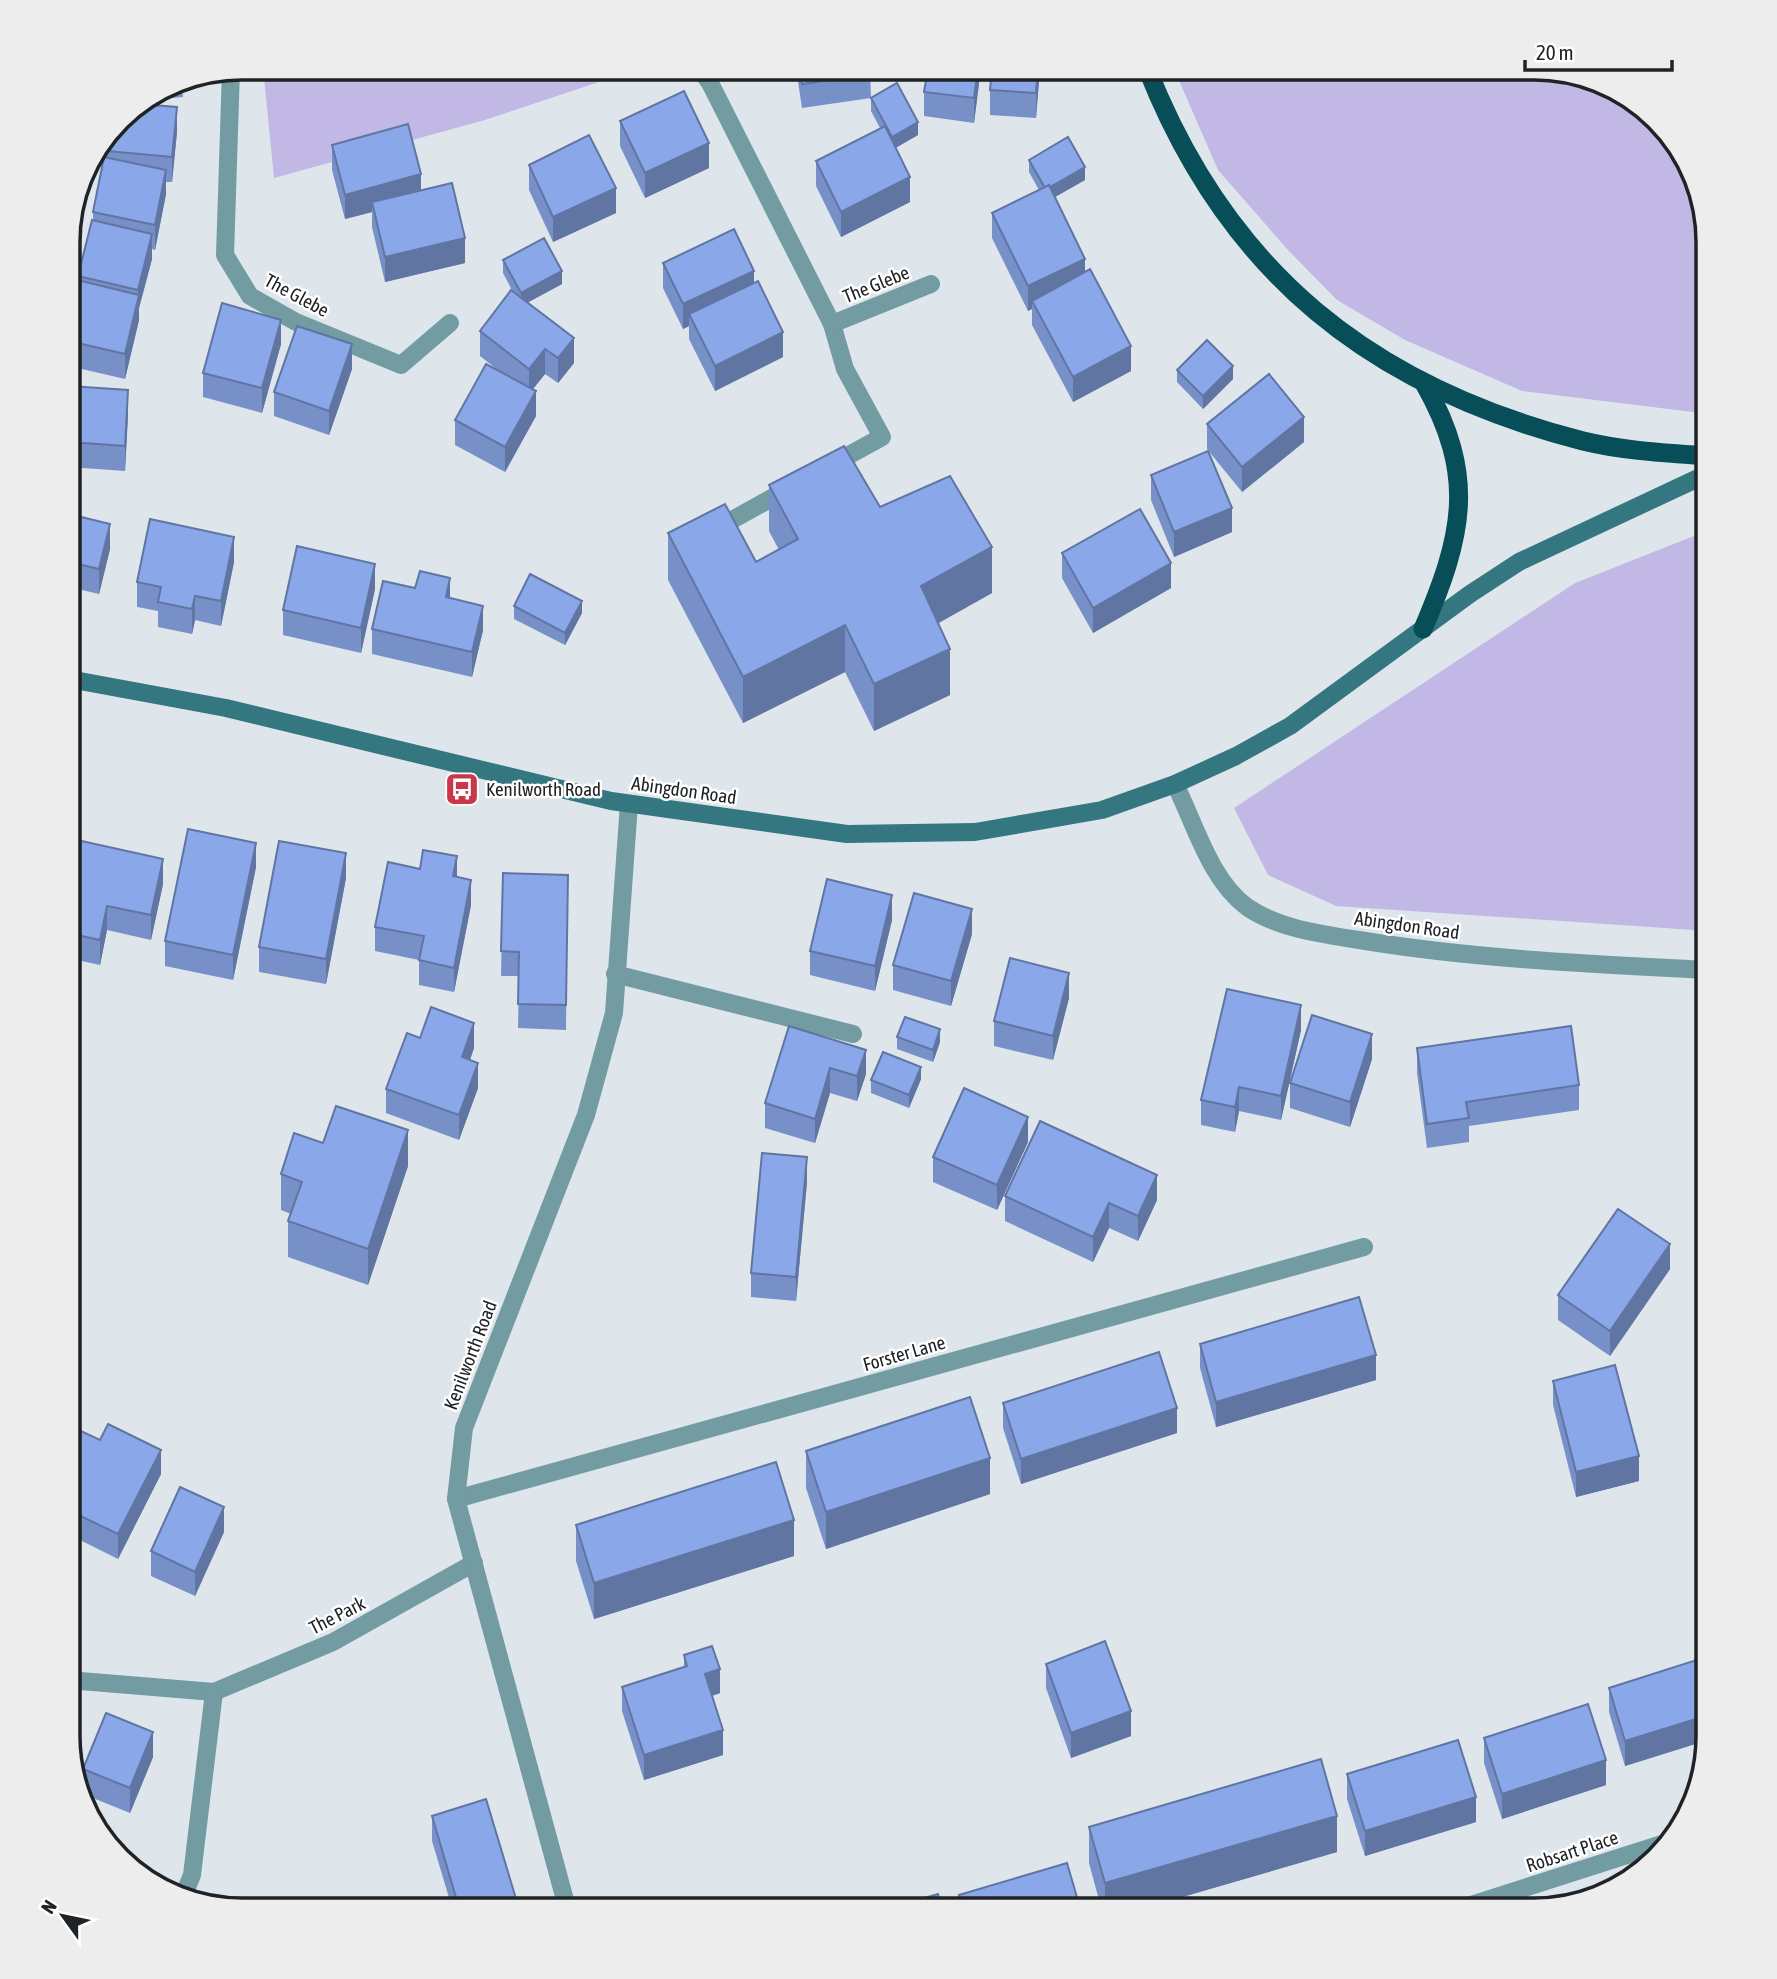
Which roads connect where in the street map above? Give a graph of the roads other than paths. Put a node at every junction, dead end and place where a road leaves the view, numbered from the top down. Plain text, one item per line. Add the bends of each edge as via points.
1 (231, 81) edge
2 (709, 81) edge
3 (1153, 81) edge
4 (931, 284) dead end
5 (450, 323) dead end
6 (831, 324) junction
7 (1424, 383) junction
8 (1696, 454) edge
9 (1696, 479) edge
10 (704, 536) edge
11 (1423, 629) junction
12 (81, 680) edge
13 (1175, 784) junction
14 (629, 804) junction
15 (1696, 969) edge
16 (615, 974) junction
17 (853, 1034) dead end
18 (1364, 1247) dead end
19 (456, 1499) junction
20 (474, 1563) junction
21 (81, 1684) edge
22 (214, 1692) junction
23 (1652, 1848) edge
24 (187, 1888) edge
25 (564, 1898) edge
26 (1511, 1898) edge

1 - 5 street, The Glebe via 225,255 250,296 296,322 401,365
2 - 6 street, The Glebe
3 - 7 highway via 1195,168 1266,266 1307,307
4 - 6 street, The Glebe
6 - 10 street via 845,369 881,437
7 - 8 highway via 1478,407 1585,441
7 - 11 highway via 1452,442 1459,506 1449,565
9 - 11 main road, Abingdon Road via 1519,562
11 - 13 main road, Abingdon Road via 1290,726
12 - 14 main road, Abingdon Road via 226,708
13 - 14 main road, Abingdon Road via 1102,810 975,832 847,834
13 - 15 street, Abingdon Road via 1224,882 1248,907 1273,920 1310,932 1397,946 1567,963
14 - 16 street, Kenilworth Road
16 - 17 street
16 - 19 street, Kenilworth Road via 614,1013 586,1115 464,1428
18 - 19 street, Forster Lane
19 - 20 street, Kenilworth Road
20 - 22 street, The Park via 333,1642
20 - 25 street, Kenilworth Road
21 - 22 street, The Park
22 - 24 street via 192,1875
23 - 26 street, Robsart Place

